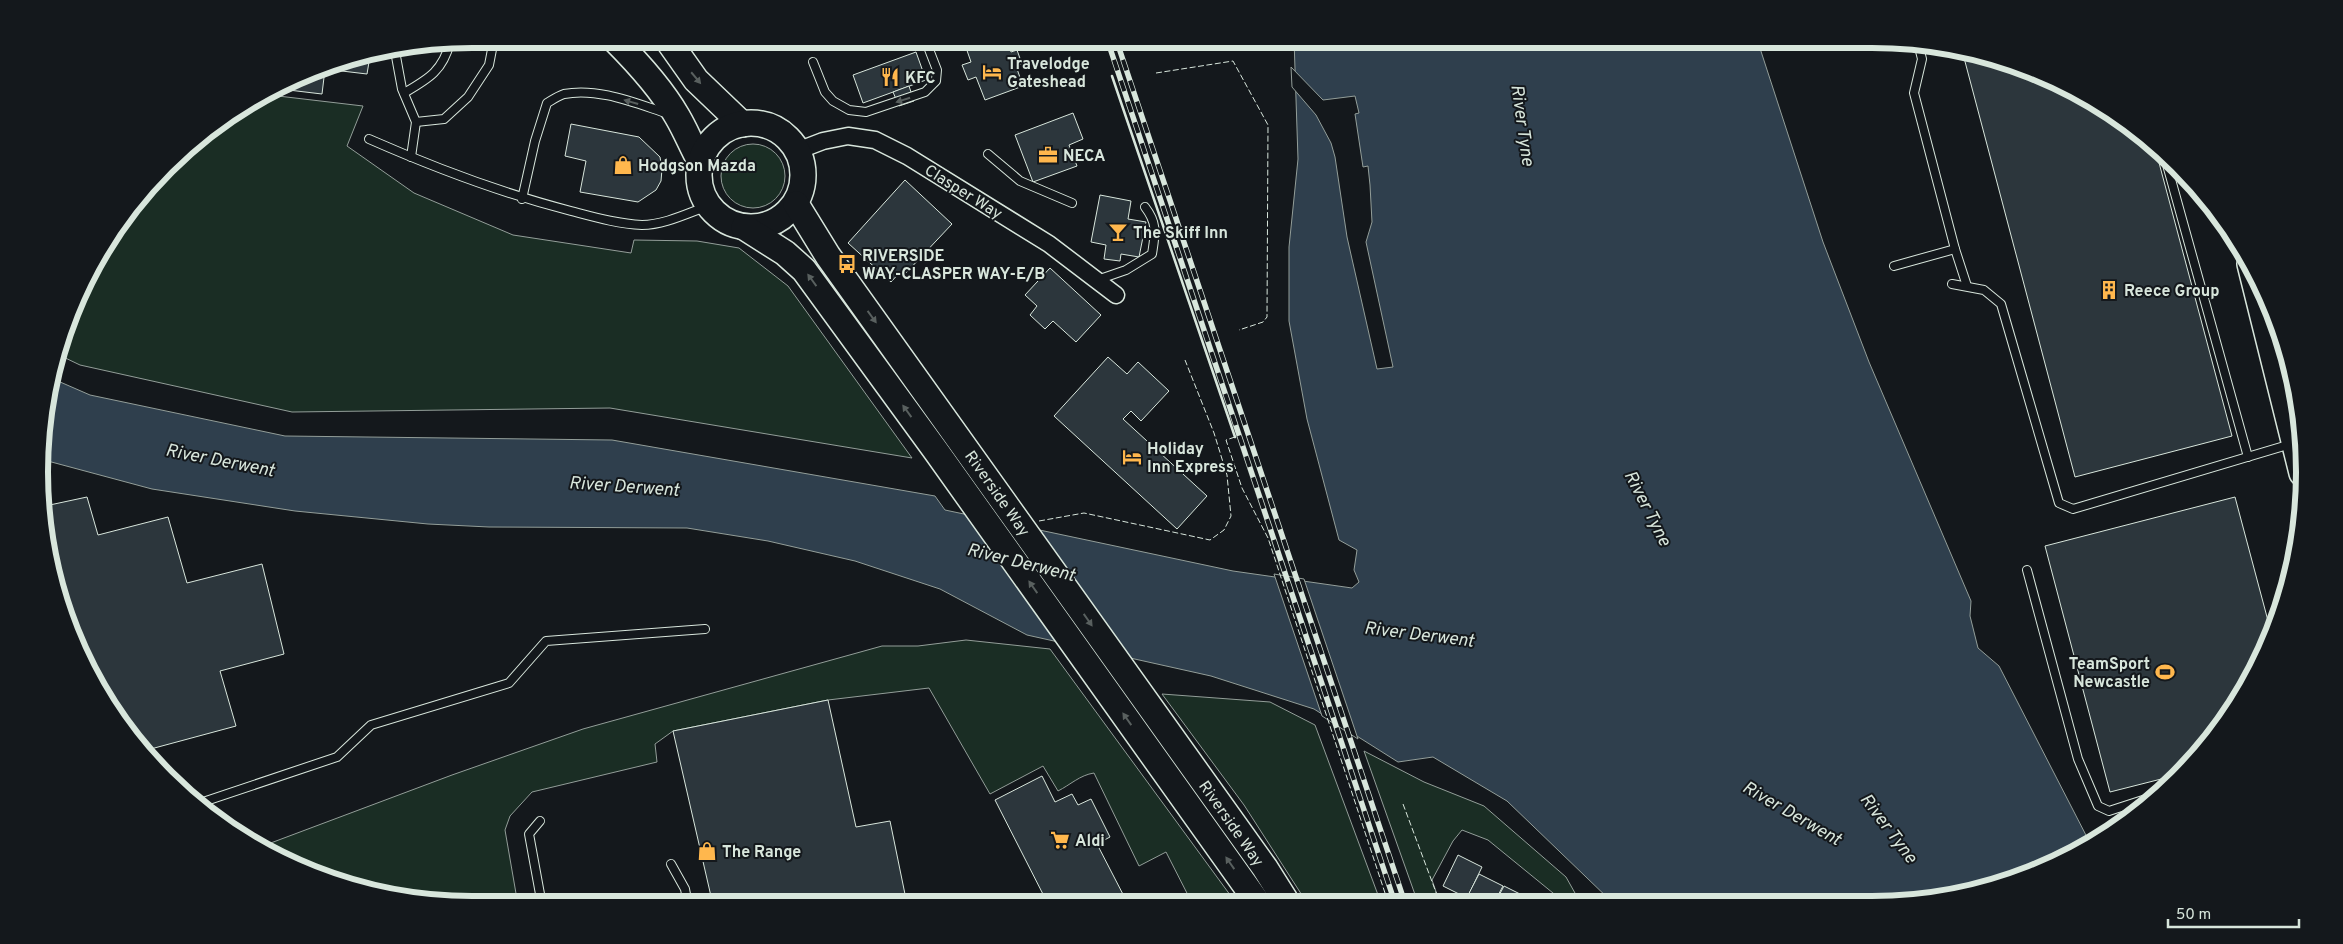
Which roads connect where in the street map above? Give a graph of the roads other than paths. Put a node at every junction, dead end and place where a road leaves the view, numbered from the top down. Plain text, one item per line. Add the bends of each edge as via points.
1 (448, 48) edge
2 (492, 48) edge
3 (623, 48) edge
4 (673, 48) edge
5 (929, 48) edge
6 (1920, 50) edge
7 (396, 55) edge
8 (813, 62) dead end
9 (404, 93) junction
10 (678, 117) junction
11 (416, 122) junction
12 (742, 124) junction
13 (369, 139) dead end
14 (797, 151) junction
15 (988, 154) dead end
16 (411, 157) junction
17 (700, 161) junction
18 (2168, 169) edge
19 (522, 199) junction
20 (1072, 203) dead end
21 (796, 204) junction
22 (708, 206) junction
23 (1145, 207) dead end
24 (744, 227) junction
25 (1955, 250) junction
26 (1894, 266) dead end
27 (1097, 280) junction
28 (1952, 284) dead end
29 (1967, 286) junction
30 (1116, 295) dead end
31 (2259, 302) edge
32 (2295, 443) joint
33 (2248, 458) junction
34 (2027, 570) dead end
35 (705, 629) dead end
36 (205, 801) edge
37 (2138, 802) edge
38 (540, 821) dead end
39 (671, 864) dead end
40 (540, 896) edge
41 (686, 896) edge
42 (1253, 896) edge
43 (1282, 896) edge

1 - 9 lane via 435,74
2 - 11 lane via 488,65 468,97 444,119
3 - 10 main road
4 -> 12 main road via 696,80
5 -> 8 lane via 937,70 936,81 925,92 866,112 850,110 833,101 825,92
6 - 25 lane via 1922,59 1914,92
7 - 9 lane
9 - 11 lane
10 - 17 main road
10 -> 19 lane via 626,100 581,92 562,95 547,103
11 - 16 lane
12 - 14 main road via 760,124 779,131
12 - 17 main road via 724,130
13 - 16 lane
14 - 21 main road via 804,178
14 - 27 street, Clasper Way via 848,136 875,140 907,156 1049,244
15 - 20 lane via 1020,181
16 - 19 lane
17 - 22 main road via 700,180
18 - 33 lane
19 - 22 lane via 643,225 683,216
21 - 24 main road via 783,217 764,226
21 -> 43 main road, Riverside Way via 828,256
22 - 24 main road via 727,221
23 - 27 lane via 1154,219 1152,254 1126,270
42 -> 24 main road, Riverside Way via 804,270 785,253
25 - 26 lane
25 - 29 lane
27 - 30 street, Clasper Way
28 - 29 lane
29 - 33 lane via 1984,290 2001,304 2059,503 2073,509
31 - 32 main road
32 - 33 lane
34 - 37 lane via 2078,758 2098,806 2109,811
35 - 36 lane via 546,641 509,684 372,726 337,757
38 - 40 lane via 529,834
39 - 41 lane

